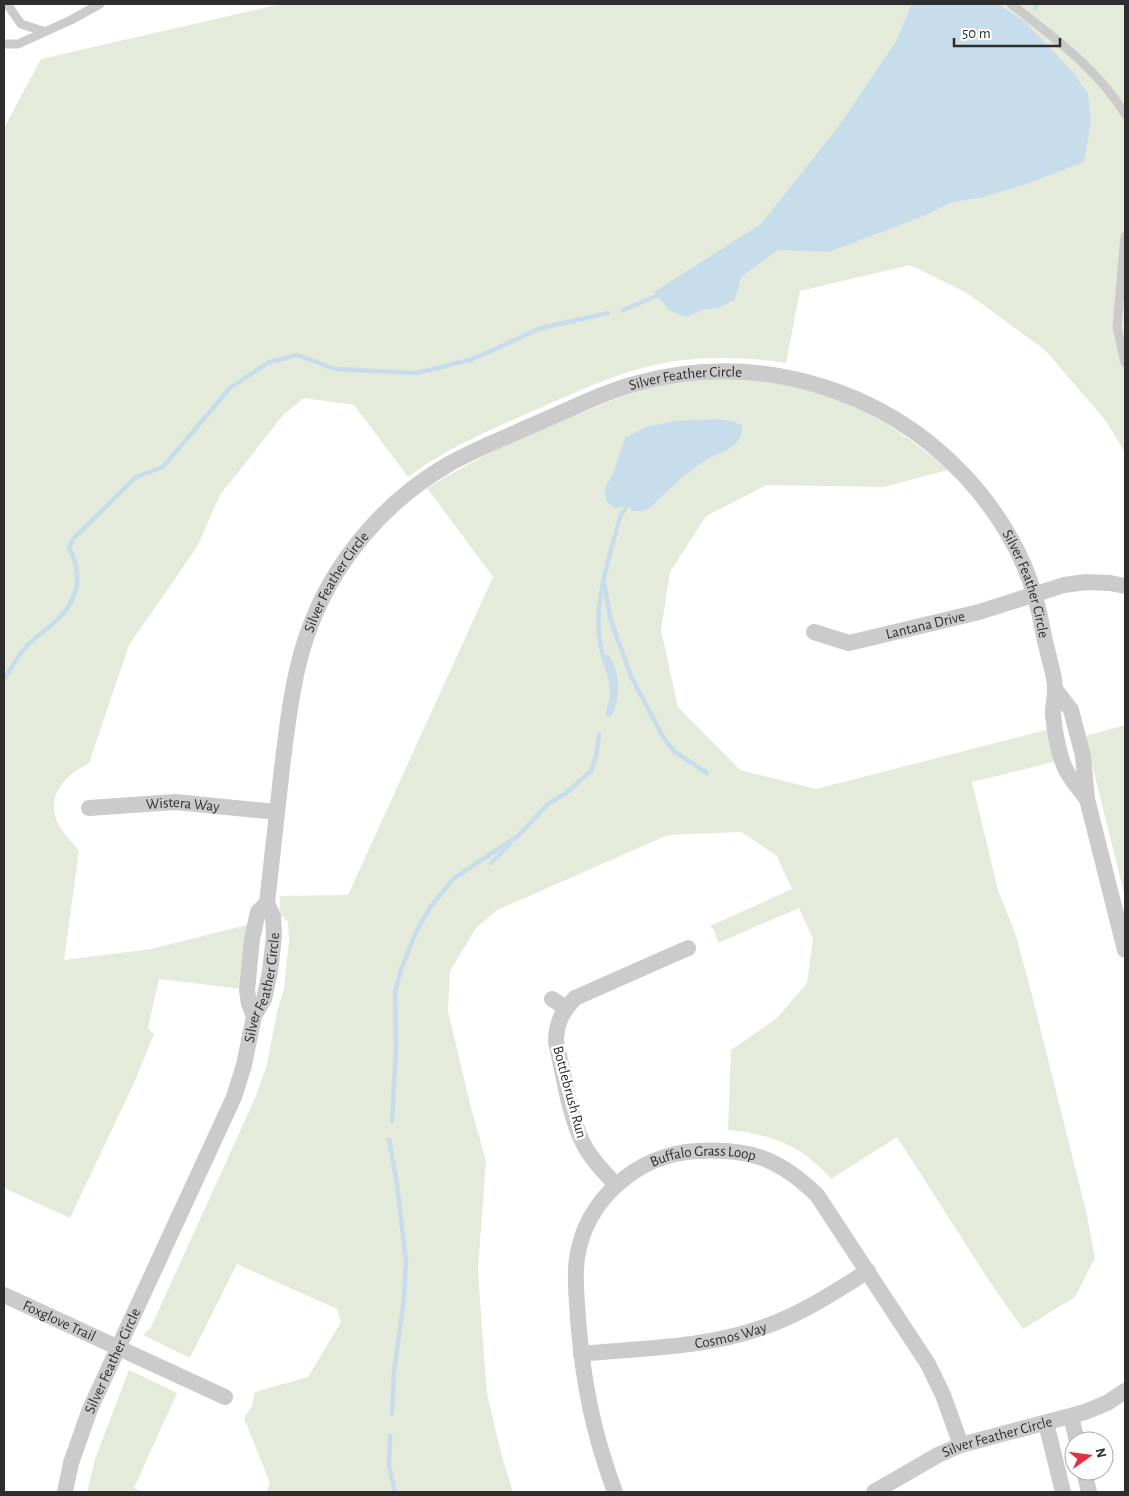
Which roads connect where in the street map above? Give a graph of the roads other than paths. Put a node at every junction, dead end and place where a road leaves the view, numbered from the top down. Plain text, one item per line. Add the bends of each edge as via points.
1 (7, 4) edge
2 (100, 4) edge
3 (1011, 4) edge
4 (43, 31) junction
5 (4, 44) edge
6 (1125, 114) edge
7 (1125, 236) edge
8 (1125, 363) edge
9 (1125, 586) edge
10 (1035, 594) junction
11 (814, 632) dead end
12 (89, 808) dead end
13 (277, 812) junction
14 (267, 902) junction
15 (688, 948) dead end
16 (1125, 950) edge
17 (254, 1016) junction
18 (616, 1185) junction
19 (868, 1271) junction
20 (4, 1295) edge
21 (119, 1348) junction
22 (581, 1354) junction
23 (1125, 1391) edge
24 (225, 1397) dead end
25 (1071, 1417) junction
26 (1046, 1423) junction
27 (1074, 1431) edge
28 (961, 1445) junction
29 (65, 1492) edge
30 (615, 1492) edge
31 (874, 1492) edge
32 (1063, 1492) edge

1 - 4 lane via 21,24
2 - 4 lane
3 - 6 lane via 1085,64 1114,96
4 - 5 lane via 18,44
7 - 8 lane via 1117,327
9 - 10 street, Lantana Drive via 1086,582
10 - 11 street, Lantana Drive via 979,612 849,643
10 - 13 street, Silver Feather Circle via 1006,531 965,476 919,434 870,405 839,391 773,374 705,372 671,375 638,383 477,450 447,466 418,484 361,539 338,571 307,632 291,692
10 - 16 street, Silver Feather Circle via 1055,689 1052,712 1058,747 1066,772 1087,799
12 - 13 street, Wistera Way via 175,802
13 - 14 street, Silver Feather Circle
14 - 17 street, Silver Feather Circle via 273,917 274,936 270,972 264,1000
14 - 17 street via 258,912 252,940 247,990 248,1004
15 - 18 street, Bottlebrush Run via 559,1003 556,1042 575,1122 597,1165
17 - 21 street, Silver Feather Circle via 234,1097
18 - 19 street, Buffalo Grass Loop via 650,1162 691,1152 723,1150 765,1158 784,1167 817,1195
18 - 22 street, Buffalo Grass Loop via 590,1219 577,1258
19 - 22 street, Cosmos Way via 792,1316 728,1338
19 - 28 street, Buffalo Grass Loop via 928,1364
20 - 21 street, Foxglove Trail
21 - 24 street, Foxglove Trail
21 - 29 street, Silver Feather Circle via 82,1430
22 - 30 street, Buffalo Grass Loop via 593,1424
23 - 25 street, Silver Feather Circle via 1107,1403
25 - 26 street, Silver Feather Circle
25 - 27 street
26 - 28 street, Silver Feather Circle
26 - 32 street
28 - 31 street, Silver Feather Circle

